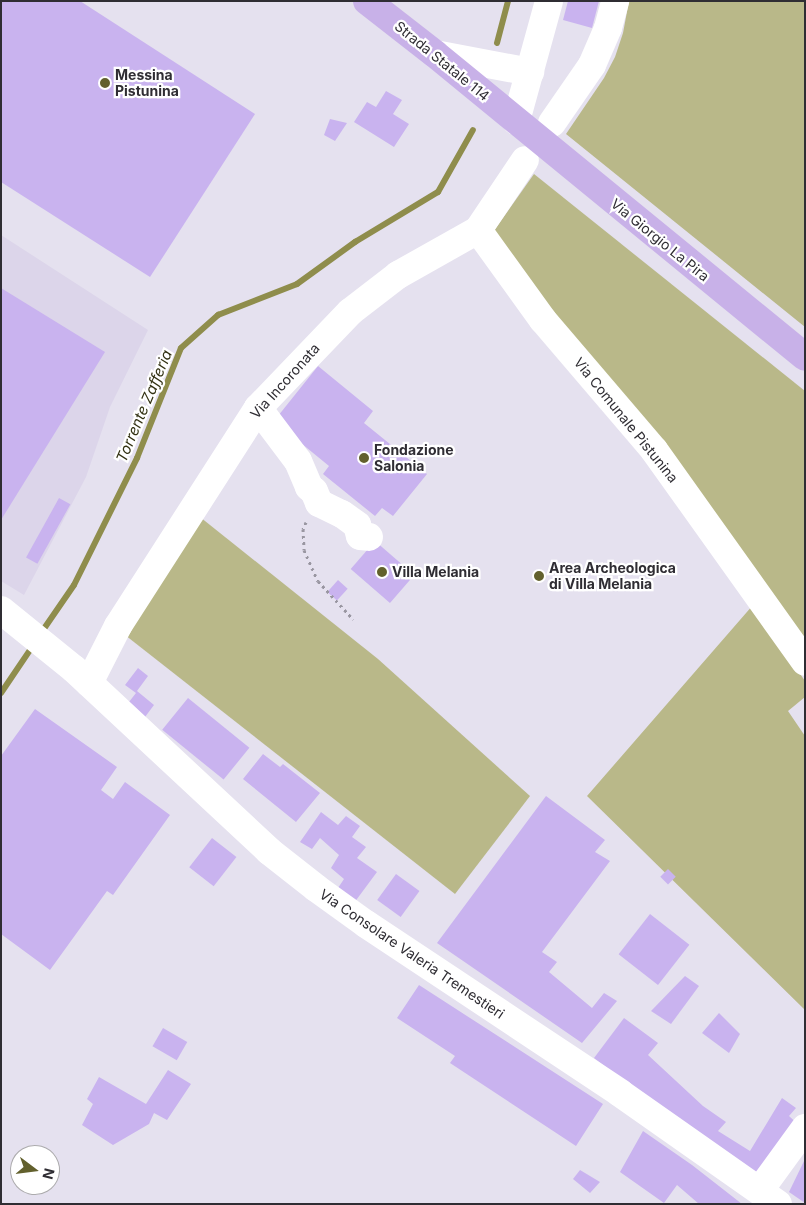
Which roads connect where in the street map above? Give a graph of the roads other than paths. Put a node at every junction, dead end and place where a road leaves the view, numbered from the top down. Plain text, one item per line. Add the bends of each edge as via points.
1 (367, 1) edge
2 (549, 1) edge
3 (615, 1) edge
4 (434, 54) junction
5 (530, 72) junction
6 (516, 121) junction
7 (552, 123) dead end
8 (525, 160) dead end
9 (478, 230) junction
10 (805, 358) edge
11 (258, 408) junction
12 (369, 537) dead end
13 (9, 615) edge
14 (805, 662) edge
15 (82, 676) junction
16 (805, 1128) edge
17 (769, 1197) edge

1 - 4 main road, Strada Statale 114
2 - 5 street
3 - 7 street via 608,28 592,65
4 - 5 street
4 - 6 main road, Strada Statale 114
5 - 6 street
6 - 10 main road, Via Giorgio La Pira
8 - 9 street, Via Incoronata
9 - 11 street, Via Incoronata via 398,275 350,312
9 - 14 street, Via Comunale Pistunina via 543,320 654,450
11 - 12 street via 298,461 319,503 357,525 360,536
11 - 15 street, Via Incoronata via 118,626
13 - 15 street, Via Consolare Valeria Tremestieri
15 - 17 street, Via Consolare Valeria Tremestieri via 268,851 316,888
16 - 17 street

